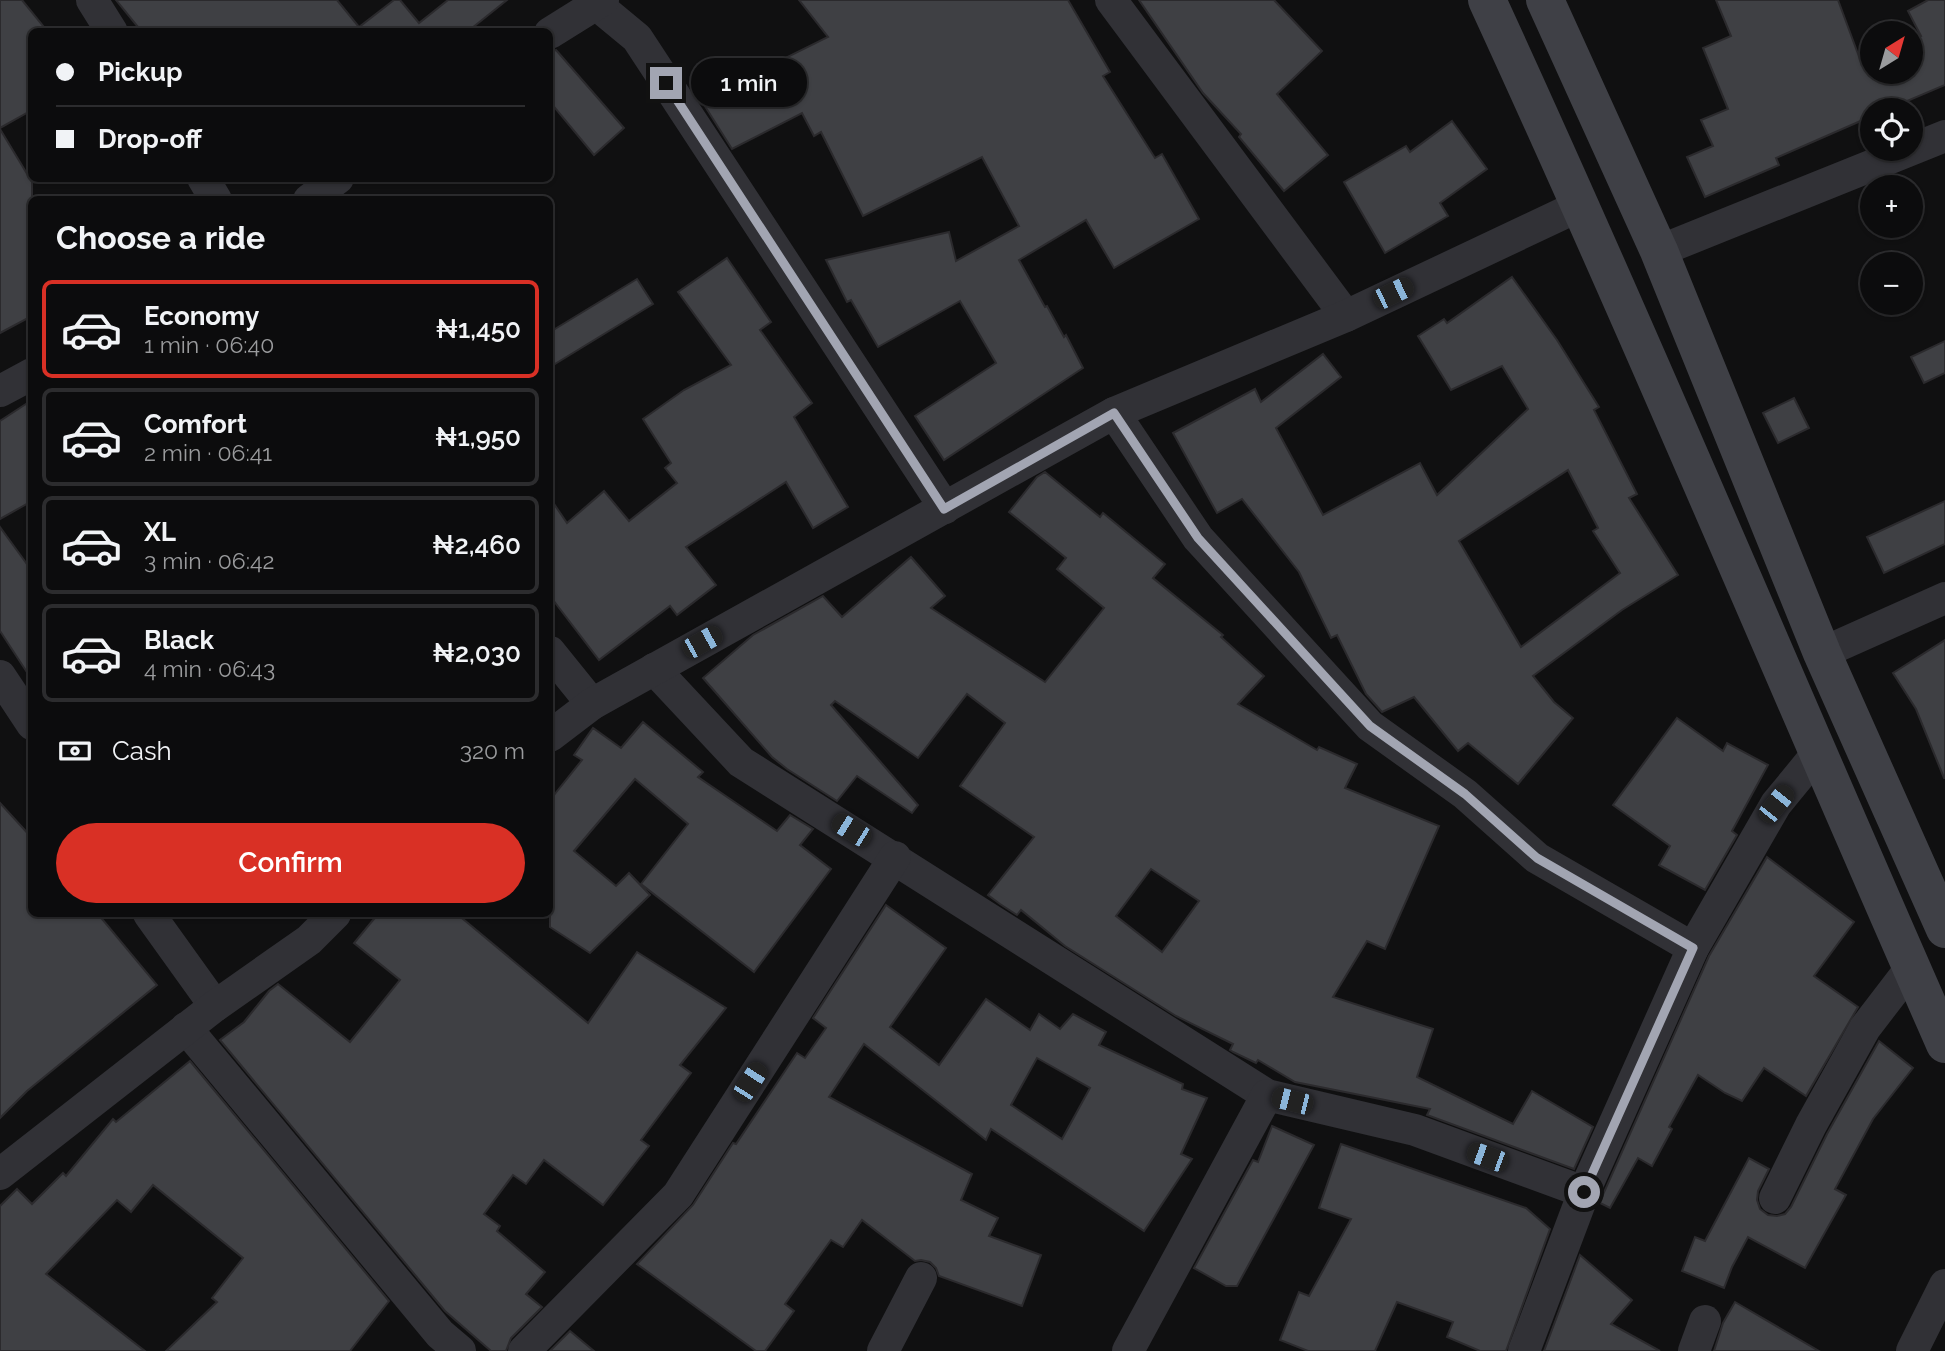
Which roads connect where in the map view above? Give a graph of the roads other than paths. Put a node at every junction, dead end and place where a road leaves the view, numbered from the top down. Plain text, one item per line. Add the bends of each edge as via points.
1 (92, 0) edge
2 (1111, 0) edge
3 (1487, 0) edge
4 (1545, 0) edge
5 (596, 1) edge
6 (110, 28) edge
7 (553, 31) edge
8 (1945, 136) edge
9 (333, 182) edge
10 (314, 196) edge
11 (1581, 205) junction
12 (1659, 251) junction
13 (1346, 316) junction
14 (28, 376) edge
15 (0, 391) edge
16 (1114, 413) junction
17 (944, 509) junction
18 (1945, 598) edge
19 (1822, 653) junction
20 (553, 656) edge
21 (654, 669) junction
22 (0, 676) edge
23 (592, 704) junction
24 (28, 718) edge
25 (553, 734) edge
26 (1817, 754) junction
27 (895, 858) junction
28 (151, 917) edge
29 (332, 917) edge
30 (1945, 929) edge
31 (1693, 948) junction
32 (1911, 968) junction
33 (215, 1006) junction
34 (186, 1028) junction
35 (1945, 1045) edge
36 (1267, 1095) junction
37 (0, 1174) edge
38 (1584, 1192) junction
39 (1776, 1198) dead end
40 (921, 1278) dead end
41 (1945, 1285) edge
42 (1705, 1321) dead end
43 (440, 1345) edge
44 (524, 1351) edge
45 (883, 1351) edge
46 (1128, 1351) edge
47 (1524, 1351) edge
48 (1694, 1351) edge
49 (1912, 1351) edge

1 - 6 street
2 - 13 street
3 - 11 main road
4 - 12 main road
5 - 7 street
5 - 17 street via 637,38
8 - 12 street
9 - 10 street
11 - 13 street
11 - 26 main road
12 - 19 main road
13 - 16 street
14 - 15 street
16 - 17 street
16 - 31 street via 1198,538 1370,726 1465,794 1537,858
17 - 21 street
18 - 19 street
19 - 30 main road
20 - 23 street
21 - 23 street
21 - 27 street via 741,762
22 - 24 street
23 - 25 street
26 - 31 street via 1776,804
26 - 32 main road
27 - 36 street
27 - 44 street via 678,1195
28 - 33 street
29 - 33 street via 309,940
31 - 38 street
32 - 35 main road
32 - 39 street via 1865,1028
33 - 34 street
34 - 37 street
34 - 43 street
36 - 38 street via 1415,1130
36 - 46 street
38 - 47 street
40 - 45 street
41 - 49 street
42 - 48 street

